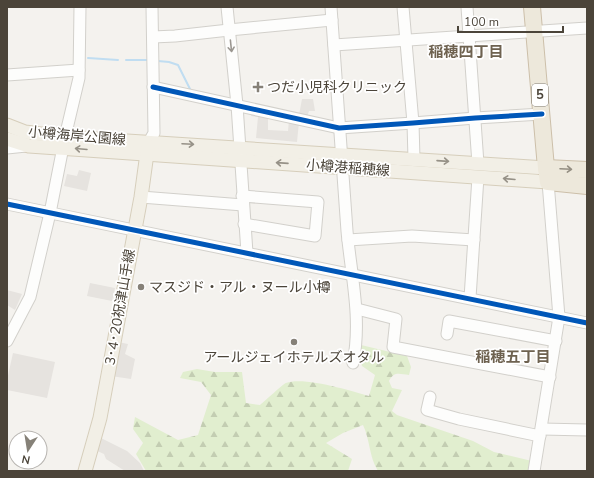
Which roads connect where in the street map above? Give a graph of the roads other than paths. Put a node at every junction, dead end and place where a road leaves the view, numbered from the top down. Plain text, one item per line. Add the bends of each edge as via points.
1 (80, 7) edge
2 (152, 7) edge
3 (227, 7) edge
4 (331, 7) edge
5 (403, 7) edge
6 (467, 7) edge
7 (532, 7) edge
8 (332, 20) junction
9 (587, 28) edge
10 (229, 30) junction
11 (534, 31) junction
12 (469, 36) junction
13 (153, 37) junction
14 (405, 40) junction
15 (334, 45) junction
16 (79, 70) junction
17 (7, 75) edge
18 (153, 87) junction
19 (237, 105) junction
20 (542, 114) junction
21 (475, 118) junction
22 (413, 123) junction
23 (7, 125) edge
24 (339, 128) junction
25 (7, 140) edge
26 (64, 142) junction
27 (29, 146) junction
28 (239, 147) junction
29 (7, 148) edge
30 (148, 149) junction
31 (414, 159) junction
32 (240, 160) junction
33 (342, 161) junction
34 (478, 170) junction
35 (587, 170) edge
36 (547, 175) junction
37 (587, 186) edge
38 (141, 197) junction
39 (243, 200) junction
40 (7, 204) edge
41 (50, 213) junction
42 (244, 224) junction
43 (135, 230) junction
44 (348, 240) junction
45 (474, 240) junction
46 (247, 253) junction
47 (352, 274) junction
48 (470, 298) junction
49 (357, 309) junction
50 (559, 317) junction
51 (587, 323) edge
52 (447, 334) dead end
53 (7, 341) edge
54 (556, 341) junction
55 (353, 364) dead end
56 (550, 376) junction
57 (430, 397) dead end
58 (587, 430) edge
59 (541, 433) junction
60 (84, 471) edge
61 (534, 471) edge

1 - 16 street
2 - 13 street
3 - 10 street
4 - 8 street
5 - 14 street
6 - 12 street
7 - 11 highway, 5
8 - 10 street
8 - 15 street
9 - 11 street
10 - 13 street
10 -> 19 street
11 - 12 street
11 - 20 highway, 5
12 - 14 street
12 - 21 street
13 - 18 street
14 - 15 street
14 - 22 street
15 - 24 street
16 - 17 street
16 - 26 street
18 - 19 street
18 - 30 street via 154,133
19 - 24 street
19 - 28 street
20 - 21 street
20 - 36 highway, 5
21 - 22 street
21 - 34 street
22 - 24 street
22 - 31 street
23 - 26 main road, 小樽海岸公園線
24 - 33 street
25 - 27 main road, 小樽海岸公園線
26 - 27 main road, 小樽海岸公園線
26 - 30 main road, 小樽海岸公園線
26 - 41 street
27 - 29 street
30 -> 28 main road, 小樽港稲穂線
28 - 32 street
28 - 33 main road, 小樽港稲穂線
30 - 32 main road, 小樽港稲穂線
30 - 38 main road, 3･4･20祝津山手線
31 - 33 main road, 小樽港稲穂線
31 -> 34 main road, 小樽港稲穂線
33 -> 32 main road, 小樽港稲穂線
32 - 39 street
33 - 34 main road, 小樽港稲穂線
33 - 44 street
34 - 36 main road, 小樽港稲穂線
34 - 45 street
36 -> 35 highway
36 - 37 highway
36 - 50 street
38 - 39 street
38 - 43 main road, 3･4･20祝津山手線
39 - 42 street
39 - 42 street via 318,202 316,236
40 - 41 street
41 - 43 street
41 - 53 street via 30,297
42 - 46 street
43 - 46 street
43 - 60 main road, 3･4･20祝津山手線 via 100,418
44 - 45 street via 412,236
44 - 47 street
45 - 48 street
46 - 47 street
47 - 48 street
47 - 49 street
48 - 50 street
49 - 55 street
49 - 56 street via 396,319 393,347
50 - 51 street
50 - 54 street
52 - 54 street via 449,321
54 - 56 street
56 - 59 street
57 - 59 street via 428,410 459,419
58 - 59 street
59 - 61 street

